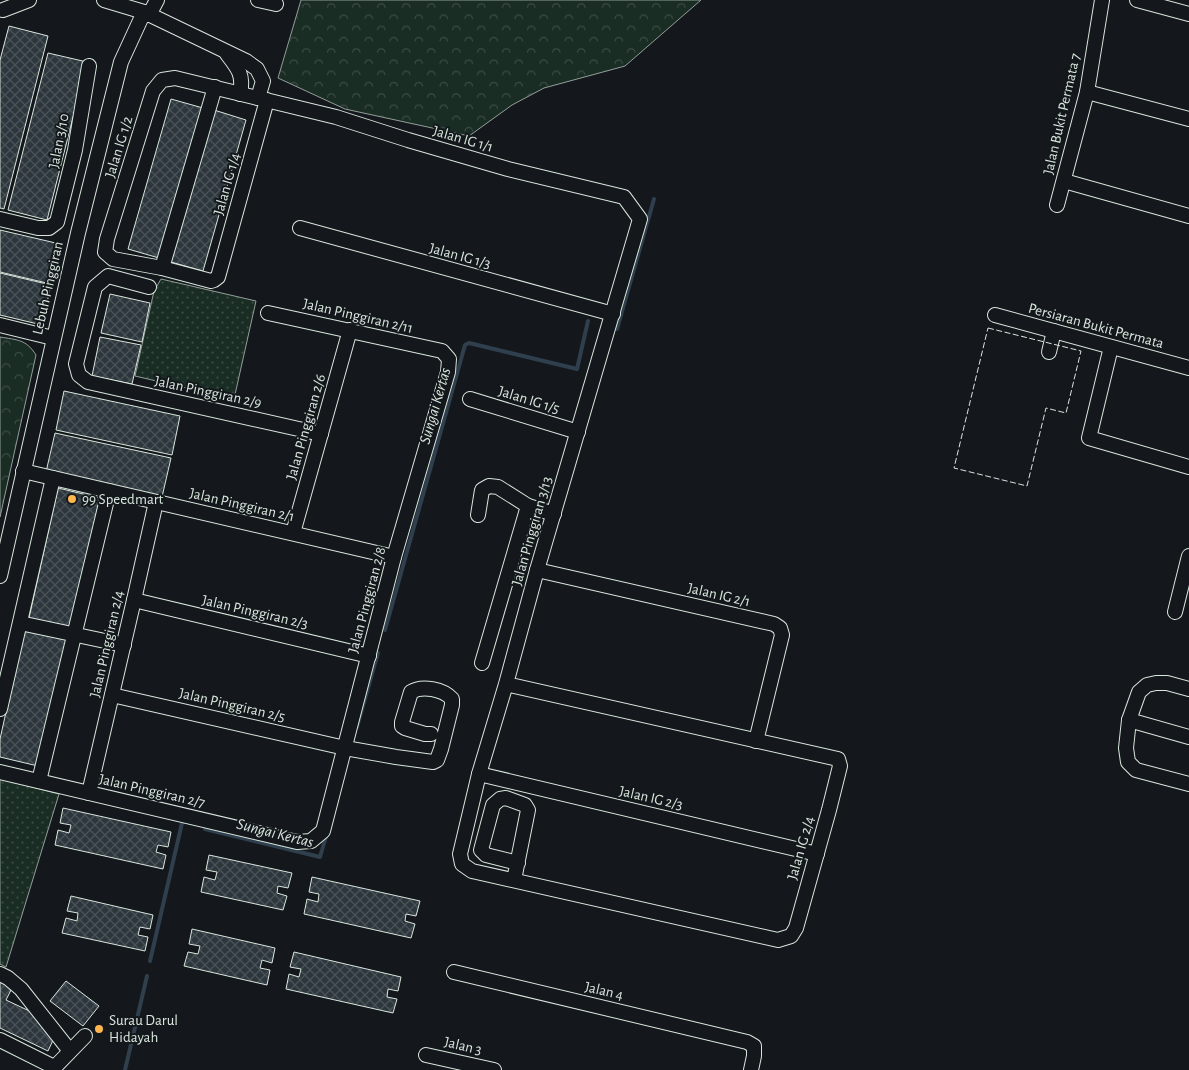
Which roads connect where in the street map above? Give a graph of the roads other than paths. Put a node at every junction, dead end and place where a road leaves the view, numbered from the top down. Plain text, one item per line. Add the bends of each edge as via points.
1 (29, 0) edge
2 (104, 0) edge
3 (157, 0) edge
4 (258, 0) edge
5 (1102, 0) edge
6 (1137, 0) edge
7 (276, 4) dead end
8 (142, 9) edge
9 (1, 14) edge
10 (1189, 14) edge
11 (225, 51) junction
12 (89, 66) dead end
13 (175, 78) joint
14 (214, 87) junction
15 (1087, 92) junction
16 (240, 94) junction
17 (263, 99) junction
18 (1189, 119) edge
19 (1064, 181) junction
20 (1057, 204) dead end
21 (1189, 216) edge
22 (640, 219) joint
23 (0, 220) edge
24 (300, 228) dead end
25 (162, 268) junction
26 (149, 287) dead end
27 (268, 313) dead end
28 (612, 314) junction
29 (995, 315) dead end
30 (0, 325) edge
31 (350, 330) junction
32 (1054, 331) junction
33 (54, 338) junction
34 (1112, 347) junction
35 (442, 351) joint
36 (1049, 352) dead end
37 (1189, 368) edge
38 (470, 399) dead end
39 (578, 432) junction
40 (321, 434) junction
41 (1189, 466) edge
42 (23, 471) junction
43 (53, 478) junction
44 (109, 491) junction
45 (156, 502) junction
46 (528, 506) junction
47 (554, 514) junction
48 (478, 515) dead end
49 (292, 533) junction
50 (1189, 556) edge
51 (394, 557) junction
52 (537, 570) junction
53 (0, 576) edge
54 (134, 600) junction
55 (1175, 612) dead end
56 (20, 623) junction
57 (74, 635) junction
58 (124, 645) junction
59 (369, 656) junction
60 (482, 663) dead end
61 (506, 684) junction
62 (1189, 689) edge
63 (112, 694) junction
64 (0, 709) edge
65 (1129, 720) junction
66 (431, 734) dead end
67 (1189, 737) edge
68 (756, 741) junction
69 (345, 748) junction
70 (0, 772) edge
71 (479, 774) junction
72 (39, 781) junction
73 (1189, 784) edge
74 (89, 793) junction
75 (297, 842) joint
76 (460, 854) joint
77 (816, 854) junction
78 (518, 863) junction
79 (514, 880) junction
80 (454, 972) dead end
81 (0, 974) edge
82 (85, 1036) dead end
83 (0, 1040) edge
84 (70, 1051) junction
85 (426, 1055) dead end
86 (53, 1069) edge
87 (494, 1070) edge
88 (751, 1070) edge

1 - 9 street
2 - 8 street, Jalan IG 1/4
3 - 8 street, Lebuh Pinggiran
4 - 7 street
5 - 15 street, Jalan Bukit Permata 7
6 - 10 street
8 - 11 street, Jalan IG 1/4
8 - 33 street, Lebuh Pinggiran via 121,62
11 - 16 street via 241,76
11 - 17 street, Jalan IG 1/4 via 257,69 262,81
12 - 23 street, Jalan 3/10 via 75,150 57,222 49,228 38,228
13 - 14 street, Jalan IG 1/1
13 - 25 street, Jalan IG 1/2 via 162,80 152,91 105,252 113,259
14 - 16 street, Jalan IG 1/1
14 - 25 street
15 - 18 street
15 - 19 street, Jalan Bukit Permata 7
16 - 17 street, Jalan IG 1/1
17 - 22 street, Jalan IG 1/1 via 508,169 624,197
17 - 25 street, Jalan IG 1/4 via 218,277 210,281
19 - 20 street, Jalan Bukit Permata 7
19 - 21 street
22 - 28 street, Jalan Pinggiran 3/13
24 - 28 street, Jalan IG 1/3
26 - 40 street, Jalan Pinggiran 2/9 via 108,276 95,287 76,364 78,375 88,382
27 - 31 street, Jalan Pinggiran 2/11
28 - 39 street, Jalan Pinggiran 3/13
29 - 32 street, Persiaran Bukit Permata
30 - 33 street
31 - 35 street, Jalan Pinggiran 2/11
31 - 40 street, Jalan Pinggiran 2/6
32 - 34 street, Persiaran Bukit Permata
32 - 36 street
33 - 42 street, Lebuh Pinggiran
34 - 37 street, Persiaran Bukit Permata
34 - 41 street via 1089,438
35 - 51 street, Jalan Pinggiran 2/8 via 449,359 448,372
38 - 39 street, Jalan IG 1/5
39 - 47 street, Jalan Pinggiran 3/13
40 - 49 street, Jalan Pinggiran 2/6
42 - 43 street, Jalan Pinggiran 2/1
42 - 53 street, Lebuh Pinggiran
43 - 44 street, Jalan Pinggiran 2/1
43 - 56 street
44 - 45 street, Jalan Pinggiran 2/1
44 - 57 street
45 - 49 street, Jalan Pinggiran 2/1
45 - 54 street, Jalan Pinggiran 2/4
46 - 47 street
46 - 48 street via 498,487 489,486 482,490
46 - 60 street
47 - 52 street, Jalan Pinggiran 3/13
49 - 51 street, Jalan Pinggiran 2/1
50 - 55 street
51 - 59 street, Jalan Pinggiran 2/8
52 - 61 street, Jalan Pinggiran 3/13
52 - 68 street, Jalan IG 2/1 via 780,628 782,636
54 - 58 street, Jalan Pinggiran 2/4
54 - 59 street, Jalan Pinggiran 2/3
56 - 57 street
56 - 64 street
57 - 58 street
57 - 72 street
58 - 63 street, Jalan Pinggiran 2/4
59 - 69 street, Jalan Pinggiran 2/8
61 - 68 street, Jalan IG 2/4
61 - 71 street, Jalan Pinggiran 3/13
62 - 65 street via 1166,683 1147,685 1139,692
63 - 69 street, Jalan Pinggiran 2/5
63 - 74 street, Jalan Pinggiran 2/4
65 - 67 street
65 - 73 street via 1128,762 1136,770
66 - 69 street, Jalan Pinggiran 2/5 via 402,726 414,690 431,689 452,699 437,760 396,758
68 - 77 street, Jalan IG 2/4 via 838,759 840,766
69 - 75 street, Jalan Pinggiran 2/8 via 323,831 311,841
70 - 72 street, Jalan Pinggiran 2/7
71 - 76 street, Jalan Pinggiran 3/13
71 - 77 street, Jalan IG 2/3
72 - 74 street, Jalan Pinggiran 2/7
74 - 75 street, Jalan Pinggiran 2/7
76 - 79 street, Jalan IG 2/4 via 462,864 472,871
77 - 79 street, Jalan IG 2/4 via 796,928 791,936 778,940
78 - 78 street via 528,810 525,805 500,799 493,805 481,850 486,856
78 - 79 street
80 - 88 street, Jalan 4 via 747,1042 754,1046
81 - 84 street via 20,989
82 - 84 street
83 - 86 street
84 - 86 street
85 - 87 street, Jalan 3

